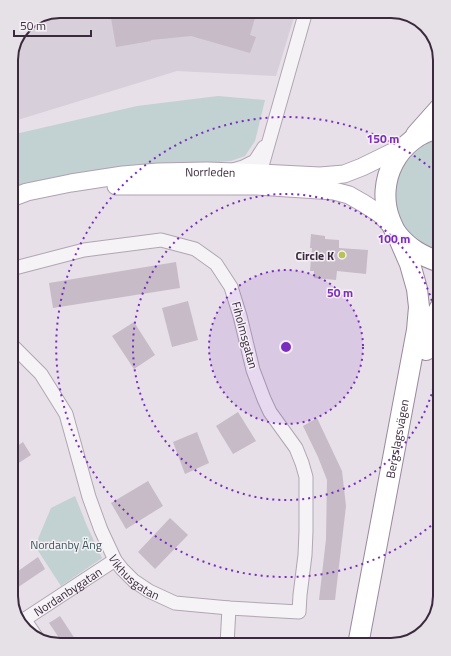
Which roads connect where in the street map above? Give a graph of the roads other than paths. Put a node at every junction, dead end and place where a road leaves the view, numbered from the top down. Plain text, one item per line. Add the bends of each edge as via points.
1 (304, 18) edge
2 (433, 116) edge
3 (433, 130) edge
4 (271, 135) junction
5 (408, 144) junction
6 (228, 172) junction
7 (259, 179) junction
8 (18, 195) edge
9 (18, 205) edge
10 (395, 231) junction
11 (433, 260) edge
12 (18, 267) edge
13 (433, 320) edge
14 (18, 351) edge
15 (115, 560) junction
16 (229, 608) junction
17 (299, 612) joint
18 (25, 619) edge
19 (227, 638) edge
20 (359, 638) edge
21 (373, 638) edge

1 - 4 street
2 - 5 highway
3 - 5 highway
4 - 6 street via 255,161
4 - 7 street
5 - 7 main road, Norrleden via 344,174
5 - 10 highway, Bergslagsvägen via 394,160 387,177 387,212
6 - 7 main road, Norrleden
6 - 8 main road, Norrleden via 123,174
7 - 9 main road, Norrleden via 118,185 39,198
7 - 10 main road, Norrleden via 349,195 380,214
10 - 11 highway via 409,247
10 - 20 highway, Bergslagsvägen via 410,264 416,289 419,307 417,330
12 - 17 street, Fiholmsgatan via 84,250 160,240 195,249 216,264 231,287 253,370 264,399 270,412 296,448 306,477 305,555
13 - 21 highway, Bergslagsvägen
14 - 15 street, Vikhusgatan via 41,374 66,414 89,497
15 - 16 street, Vikhusgatan via 134,581 149,592 175,603
15 - 18 street, Nordanbygatan
16 - 17 street, Vikhusgatan
16 - 19 street

